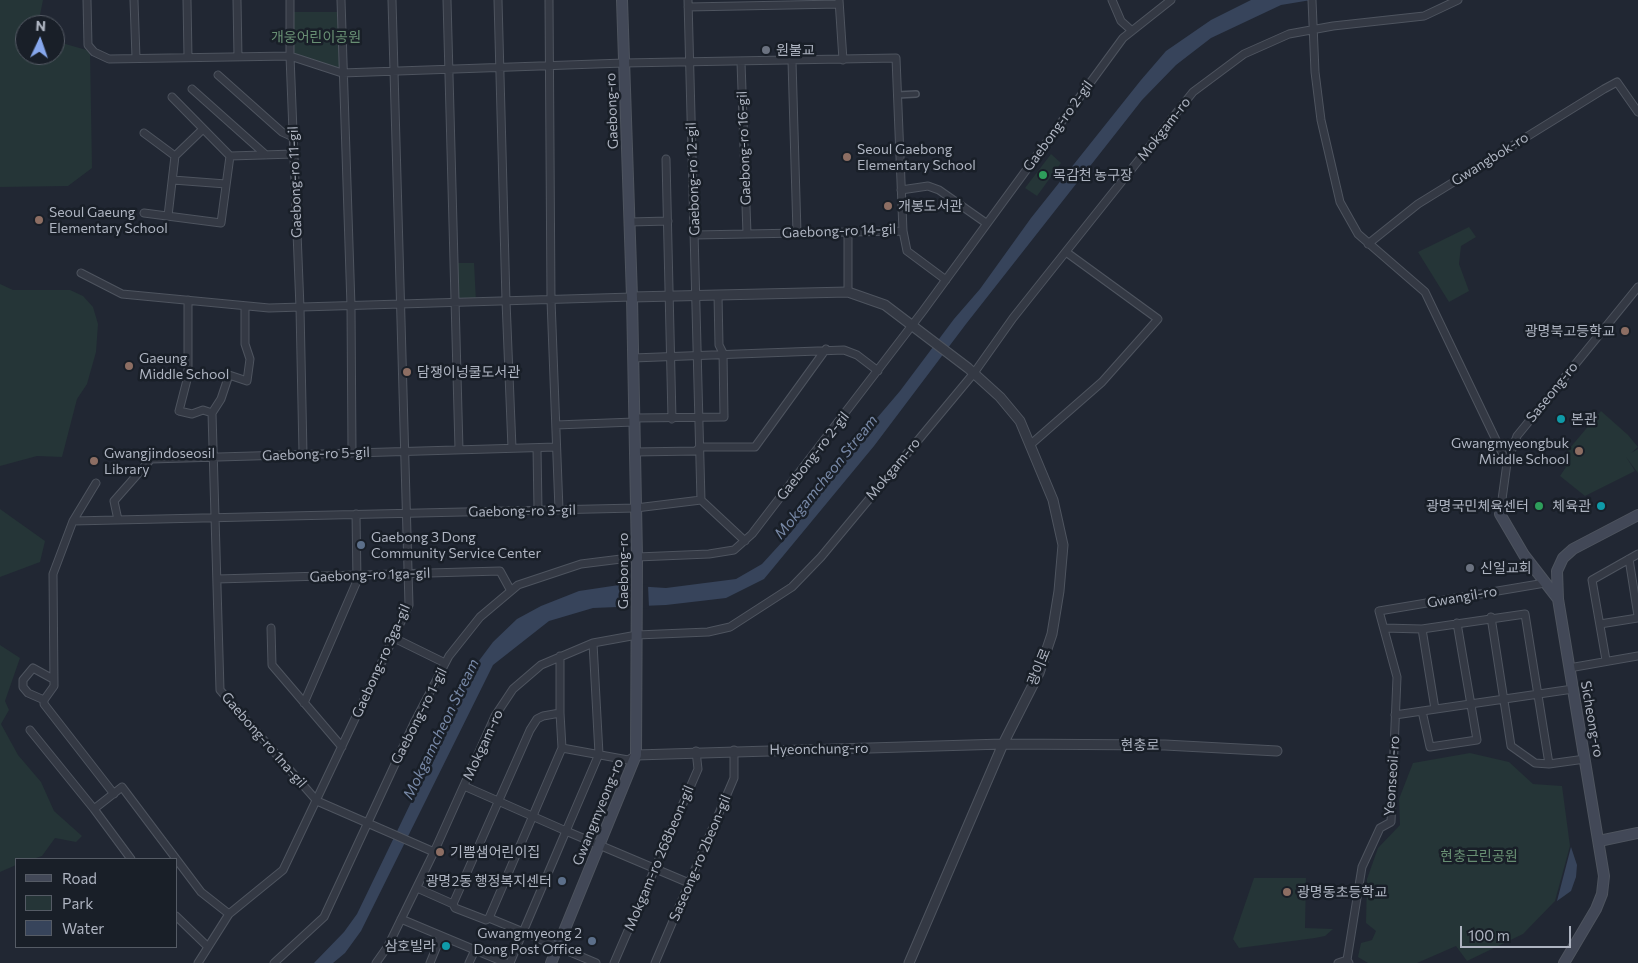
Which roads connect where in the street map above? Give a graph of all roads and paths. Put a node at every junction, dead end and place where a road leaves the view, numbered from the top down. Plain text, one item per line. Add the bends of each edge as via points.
1 (87, 0) edge
2 (134, 0) edge
3 (187, 0) edge
4 (237, 0) edge
5 (290, 0) edge
6 (340, 0) edge
7 (392, 0) edge
8 (447, 0) edge
9 (498, 0) edge
10 (549, 0) edge
11 (622, 0) edge
12 (1112, 0) edge
13 (1171, 0) edge
14 (1312, 0) edge
15 (1458, 0) edge
16 (789, 2) edge
17 (839, 2) edge
18 (734, 3) edge
19 (688, 4) edge
20 (1313, 25) junction
21 (1131, 30) junction
22 (290, 56) junction
23 (238, 57) junction
24 (136, 58) junction
25 (188, 58) junction
26 (843, 60) junction
27 (792, 61) junction
28 (689, 62) junction
29 (741, 62) junction
30 (624, 63) junction
31 (550, 66) junction
32 (501, 68) junction
33 (449, 70) junction
34 (393, 72) junction
35 (342, 73) junction
36 (218, 75) dead end
37 (192, 89) dead end
38 (916, 94) dead end
39 (897, 95) junction
40 (172, 97) dead end
41 (1638, 112) edge
42 (203, 129) junction
43 (144, 133) dead end
44 (293, 137) junction
45 (294, 154) junction
46 (266, 155) junction
47 (175, 156) junction
48 (230, 156) junction
49 (666, 159) dead end
50 (172, 180) junction
51 (226, 184) junction
52 (901, 190) junction
53 (144, 213) dead end
54 (168, 216) junction
55 (668, 221) junction
56 (630, 222) junction
57 (986, 223) junction
58 (903, 230) junction
59 (797, 232) junction
60 (848, 232) junction
61 (747, 234) junction
62 (695, 235) junction
63 (1368, 244) junction
64 (1066, 252) junction
65 (81, 273) dead end
66 (946, 280) junction
67 (1638, 287) edge
68 (848, 292) junction
69 (696, 295) junction
70 (718, 295) junction
71 (670, 296) junction
72 (632, 297) junction
73 (188, 300) junction
74 (551, 300) junction
75 (506, 301) junction
76 (456, 302) junction
77 (402, 304) junction
78 (245, 306) junction
79 (351, 306) junction
80 (300, 308) junction
81 (914, 326) junction
82 (826, 349) junction
83 (723, 353) junction
84 (698, 354) junction
85 (671, 356) junction
86 (633, 358) junction
87 (878, 371) junction
88 (971, 371) junction
89 (212, 413) junction
90 (699, 418) junction
91 (672, 419) junction
92 (634, 420) junction
93 (556, 425) junction
94 (1030, 445) junction
95 (700, 446) junction
96 (556, 447) junction
97 (512, 448) junction
98 (537, 448) junction
99 (459, 449) junction
100 (406, 450) junction
101 (352, 452) junction
102 (635, 452) junction
103 (303, 454) junction
104 (214, 458) junction
105 (1507, 463) junction
106 (96, 483) dead end
107 (701, 500) junction
108 (636, 508) junction
109 (538, 510) junction
110 (559, 510) junction
111 (408, 513) junction
112 (356, 514) junction
113 (1500, 514) joint
114 (1638, 514) edge
115 (215, 518) junction
116 (118, 520) junction
117 (73, 521) junction
118 (745, 541) junction
119 (1638, 554) edge
120 (637, 559) junction
121 (1629, 559) junction
122 (409, 572) junction
123 (357, 576) junction
124 (217, 580) junction
125 (1545, 583) junction
126 (511, 591) junction
127 (1558, 599) junction
128 (1379, 612) joint
129 (1491, 617) junction
130 (1638, 617) edge
131 (1457, 623) junction
132 (1600, 624) junction
133 (271, 628) dead end
134 (1384, 628) junction
135 (1422, 629) junction
136 (637, 632) junction
137 (394, 638) junction
138 (593, 644) junction
139 (560, 656) junction
140 (1638, 656) edge
141 (1606, 660) junction
142 (445, 663) junction
143 (1570, 668) junction
144 (54, 683) junction
145 (1573, 689) junction
146 (1538, 694) junction
147 (1504, 699) junction
148 (44, 700) junction
149 (304, 703) junction
150 (1471, 704) junction
151 (1435, 710) junction
152 (1422, 711) junction
153 (560, 713) junction
154 (1395, 715) junction
155 (30, 730) dead end
156 (1003, 744) junction
157 (342, 747) junction
158 (562, 748) junction
159 (734, 750) junction
160 (696, 751) junction
161 (1277, 751) dead end
162 (599, 754) junction
163 (636, 755) junction
164 (1585, 759) junction
165 (1549, 764) junction
166 (464, 786) junction
167 (114, 794) junction
168 (317, 801) junction
169 (498, 801) junction
170 (94, 809) junction
171 (532, 816) junction
172 (371, 823) junction
173 (566, 831) junction
174 (1638, 834) edge
175 (1599, 841) junction
176 (601, 844) junction
177 (431, 850) junction
178 (130, 858) edge
179 (175, 858) edge
180 (178, 861) edge
181 (655, 868) junction
182 (689, 883) junction
183 (417, 888) junction
184 (453, 904) junction
185 (229, 914) junction
186 (178, 918) edge
187 (489, 918) junction
188 (402, 919) junction
189 (523, 932) junction
190 (441, 936) junction
191 (208, 947) junction
192 (558, 947) junction
193 (475, 950) junction
194 (1348, 961) edge
195 (198, 963) edge
196 (274, 963) edge
197 (376, 963) edge
198 (430, 963) edge
199 (469, 963) edge
200 (508, 963) edge
201 (551, 963) edge
202 (596, 963) edge
203 (614, 963) edge
204 (655, 963) edge
205 (909, 963) edge
206 (1338, 963) edge
207 (1564, 963) edge

1 - 24 street via 88,45 108,59
2 - 24 street
3 - 25 street
4 - 23 street
5 - 22 street, Gaebong-ro 11-gil
6 - 35 street
7 - 34 street
8 - 33 street
9 - 32 street
10 - 31 street
11 - 30 main road, Gaebong-ro
12 - 21 street via 1121,21
13 - 21 street, Gaebong-ro 2-gil
14 - 20 street
15 - 20 street, Mokgam-ro via 1424,16
16 - 17 street
16 - 18 street
17 - 26 street
18 - 19 street
19 - 28 street, Gaebong-ro 12-gil
20 - 63 street via 1321,120 1340,202 1358,234
20 - 64 street, Mokgam-ro via 1244,54 1193,92
21 - 57 street, Gaebong-ro 2-gil
22 - 23 street
22 - 35 street
22 - 44 street, Gaebong-ro 11-gil
23 - 25 street
24 - 25 street
26 - 27 street
26 - 39 street, Gaebong-ro 14-gil via 896,58
27 - 29 street
27 - 59 street
28 - 29 street
28 - 30 street
28 - 62 street, Gaebong-ro 12-gil
29 - 61 street, Gaebong-ro 16-gil
30 - 31 street
30 - 56 main road, Gaebong-ro
31 - 32 street
31 - 74 street
32 - 33 street
32 - 75 street
33 - 34 street
33 - 76 street
34 - 35 street
34 - 77 street
35 - 79 street
36 - 44 street via 282,132
37 - 46 street
38 - 39 street
39 - 52 street, Gaebong-ro 14-gil
40 - 42 street
41 - 63 street, Gwangbok-ro via 1617,82 1418,204
42 - 47 street
42 - 48 street
43 - 47 street
44 - 45 street, Gaebong-ro 11-gil
45 - 46 street
45 - 80 street, Gaebong-ro 11-gil
46 - 48 street
47 - 50 street
48 - 51 street
49 - 55 street, Gaebong-ro 12-gil
50 - 51 street
50 - 54 street
51 - 54 street via 221,223
52 - 57 street via 928,186 939,190
52 - 58 street, Gaebong-ro 14-gil
53 - 54 street
55 - 56 street
55 - 71 street, Gaebong-ro 12-gil
56 - 72 main road, Gaebong-ro
57 - 66 street, Gaebong-ro 2-gil
58 - 60 street, Gaebong-ro 14-gil
58 - 66 street via 907,251
59 - 60 street, Gaebong-ro 14-gil
59 - 61 street, Gaebong-ro 14-gil
60 - 68 street
61 - 62 street, Gaebong-ro 14-gil
62 - 69 street, Gaebong-ro 12-gil
63 - 105 street via 1425,292
64 - 88 street, Mokgam-ro
64 - 94 street via 1158,320 1102,382
65 - 73 street via 122,294
66 - 81 street, Gaebong-ro 2-gil
67 - 105 street, Saseong-ro via 1517,436
68 - 70 street
68 - 81 street via 885,305
69 - 70 street
69 - 71 street
69 - 84 street, Gaebong-ro 12-gil
70 - 83 street via 719,345
71 - 72 street
71 - 85 street, Gaebong-ro 12-gil
72 - 74 street
72 - 86 main road, Gaebong-ro
73 - 78 street
73 - 89 street via 188,376 179,411
74 - 75 street
74 - 93 street
75 - 76 street
75 - 97 street
76 - 77 street
76 - 99 street
77 - 79 street
77 - 100 street
78 - 80 street
78 - 89 street via 245,344 250,359 247,381 229,374 221,399
79 - 80 street
79 - 101 street
80 - 103 street, Gaebong-ro 11-gil
81 - 87 street, Gaebong-ro 2-gil
81 - 88 street
82 - 83 street
82 - 87 street via 857,355
82 - 95 street via 755,447
83 - 84 street
83 - 90 street via 724,417
84 - 85 street
84 - 90 street, Gaebong-ro 12-gil
85 - 86 street
85 - 91 street, Gaebong-ro 12-gil
86 - 92 main road, Gaebong-ro
87 - 118 street, Gaebong-ro 2-gil
88 - 94 street, 광이로 via 1000,396 1020,421
88 - 136 street, Mokgam-ro via 821,557 792,587 730,627 708,632
89 - 104 street
90 - 91 street
90 - 95 street, Gaebong-ro 12-gil
91 - 92 street
92 - 93 street
92 - 102 main road, Gaebong-ro
93 - 96 street
94 - 156 street, 광이로 via 1053,500 1063,545 1059,591 1052,634 1039,673
95 - 102 street via 696,451
95 - 107 street, Gaebong-ro 12-gil
96 - 98 street, Gaebong-ro 5-gil
96 - 110 street
97 - 98 street, Gaebong-ro 5-gil
97 - 99 street, Gaebong-ro 5-gil
98 - 109 street
99 - 100 street, Gaebong-ro 5-gil
100 - 101 street, Gaebong-ro 5-gil
100 - 111 street
101 - 103 street, Gaebong-ro 5-gil
102 - 108 main road, Gaebong-ro
103 - 104 street, Gaebong-ro 5-gil
104 - 115 street
104 - 116 street, Gaebong-ro 5-gil via 151,459 114,501
105 - 113 street, Saseong-ro
106 - 117 street
107 - 108 street
107 - 118 street
108 - 110 street, Gaebong-ro 3-gil
108 - 120 main road, Gaebong-ro
109 - 110 street, Gaebong-ro 3-gil
109 - 111 street, Gaebong-ro 3-gil
111 - 112 street, Gaebong-ro 3-gil
111 - 122 street, Gaebong-ro 3ga-gil
112 - 115 street, Gaebong-ro 3-gil
112 - 123 street
113 - 125 main road
114 - 127 main road, Sicheong-ro via 1583,542 1563,558 1557,572
115 - 116 street, Gaebong-ro 3-gil
115 - 124 street, Gaebong-ro 1na-gil
116 - 117 street, Gaebong-ro 3-gil
117 - 144 street via 53,574
118 - 120 street, Gaebong-ro 2-gil via 734,550
119 - 121 street
120 - 126 street, Gaebong-ro 1-gil via 581,564 518,585
120 - 136 main road, Gaebong-ro
121 - 130 street
121 - 132 street via 1592,580
122 - 123 street, Gaebong-ro 1ga-gil
122 - 126 street, Gaebong-ro 1ga-gil via 500,571
122 - 137 street, Gaebong-ro 3ga-gil via 409,605
123 - 124 street, Gaebong-ro 1ga-gil
123 - 149 street via 354,590
124 - 168 street, Gaebong-ro 1na-gil via 220,690
125 - 127 main road
125 - 128 street, Gwangil-ro
126 - 142 street, Gaebong-ro 1-gil via 480,617
127 - 143 main road, Sicheong-ro
128 - 134 street, Yeonseoil-ro
129 - 131 street
129 - 146 street via 1526,614
129 - 147 street
130 - 132 street
131 - 135 street
131 - 150 street
132 - 141 street
133 - 149 street via 272,665
134 - 135 street
134 - 154 street, Yeonseoil-ro via 1397,677
135 - 151 street
136 - 138 street, Mokgam-ro
136 - 163 main road, Gwangmyeong-ro
137 - 142 street
137 - 157 street, Gaebong-ro 3ga-gil
138 - 139 street, Mokgam-ro
138 - 162 street
139 - 153 street
139 - 166 street, Mokgam-ro via 541,665 513,689 495,716
140 - 141 street
141 - 143 street
142 - 172 street, Gaebong-ro 1-gil via 415,721
143 - 145 main road, Sicheong-ro
144 - 148 street
144 - 148 street via 33,668 23,680 23,687 28,693
145 - 146 street
145 - 164 main road, Sicheong-ro
146 - 147 street
146 - 165 street
147 - 150 street
147 - 165 street via 1511,746 1535,764
148 - 167 street
149 - 157 street
150 - 151 street
150 - 152 street via 1476,740 1430,747
151 - 152 street
152 - 154 street
153 - 158 street
153 - 169 street via 537,719
154 - 194 street, Yeonseoil-ro via 1391,822 1380,828 1362,867
155 - 170 street
156 - 159 street, Hyeonchung-ro
156 - 161 street, 현충로 via 1165,745
156 - 205 street, 광이로
157 - 168 street, Gaebong-ro 3ga-gil
158 - 162 street
158 - 171 street
159 - 160 street, Hyeonchung-ro
159 - 182 street, Saseong-ro 2beon-gil via 734,778
160 - 163 street, Hyeonchung-ro
160 - 181 street, Mokgam-ro 268beon-gil via 698,769
162 - 163 street via 628,760
162 - 173 street
163 - 176 main road, Gwangmyeong-ro
164 - 165 street
164 - 175 main road, Sicheong-ro
166 - 169 street
166 - 177 street, Mokgam-ro
167 - 170 street
167 - 179 street via 122,787
168 - 172 street, Gaebong-ro 1na-gil
168 - 185 street, Gaebong-ro 3ga-gil via 283,870
169 - 171 street
169 - 184 street
170 - 178 street
171 - 173 street
171 - 187 street
172 - 177 street, Gaebong-ro 1na-gil
172 - 196 street, Gaebong-ro 1-gil via 324,917
173 - 176 street
173 - 189 street
174 - 175 main road
175 - 207 main road, Sicheong-ro via 1604,876 1602,894
176 - 181 street
176 - 192 main road, Gwangmyeong-ro
177 - 183 street, Mokgam-ro
180 - 185 street via 201,892
181 - 182 street
181 - 203 street, Mokgam-ro 268beon-gil
182 - 204 street, Saseong-ro 2beon-gil
183 - 184 street
183 - 188 street, Mokgam-ro
184 - 187 street via 455,908 486,920
185 - 191 street, Gaebong-ro 3ga-gil
186 - 191 street
187 - 189 street
188 - 190 street
188 - 197 street, Mokgam-ro
189 - 192 street
189 - 200 street
190 - 193 street
190 - 198 street
191 - 195 street, Gaebong-ro 3ga-gil
192 - 201 main road, Gwangmyeong-ro
192 - 202 street
193 - 199 street
193 - 200 street
194 - 206 street

